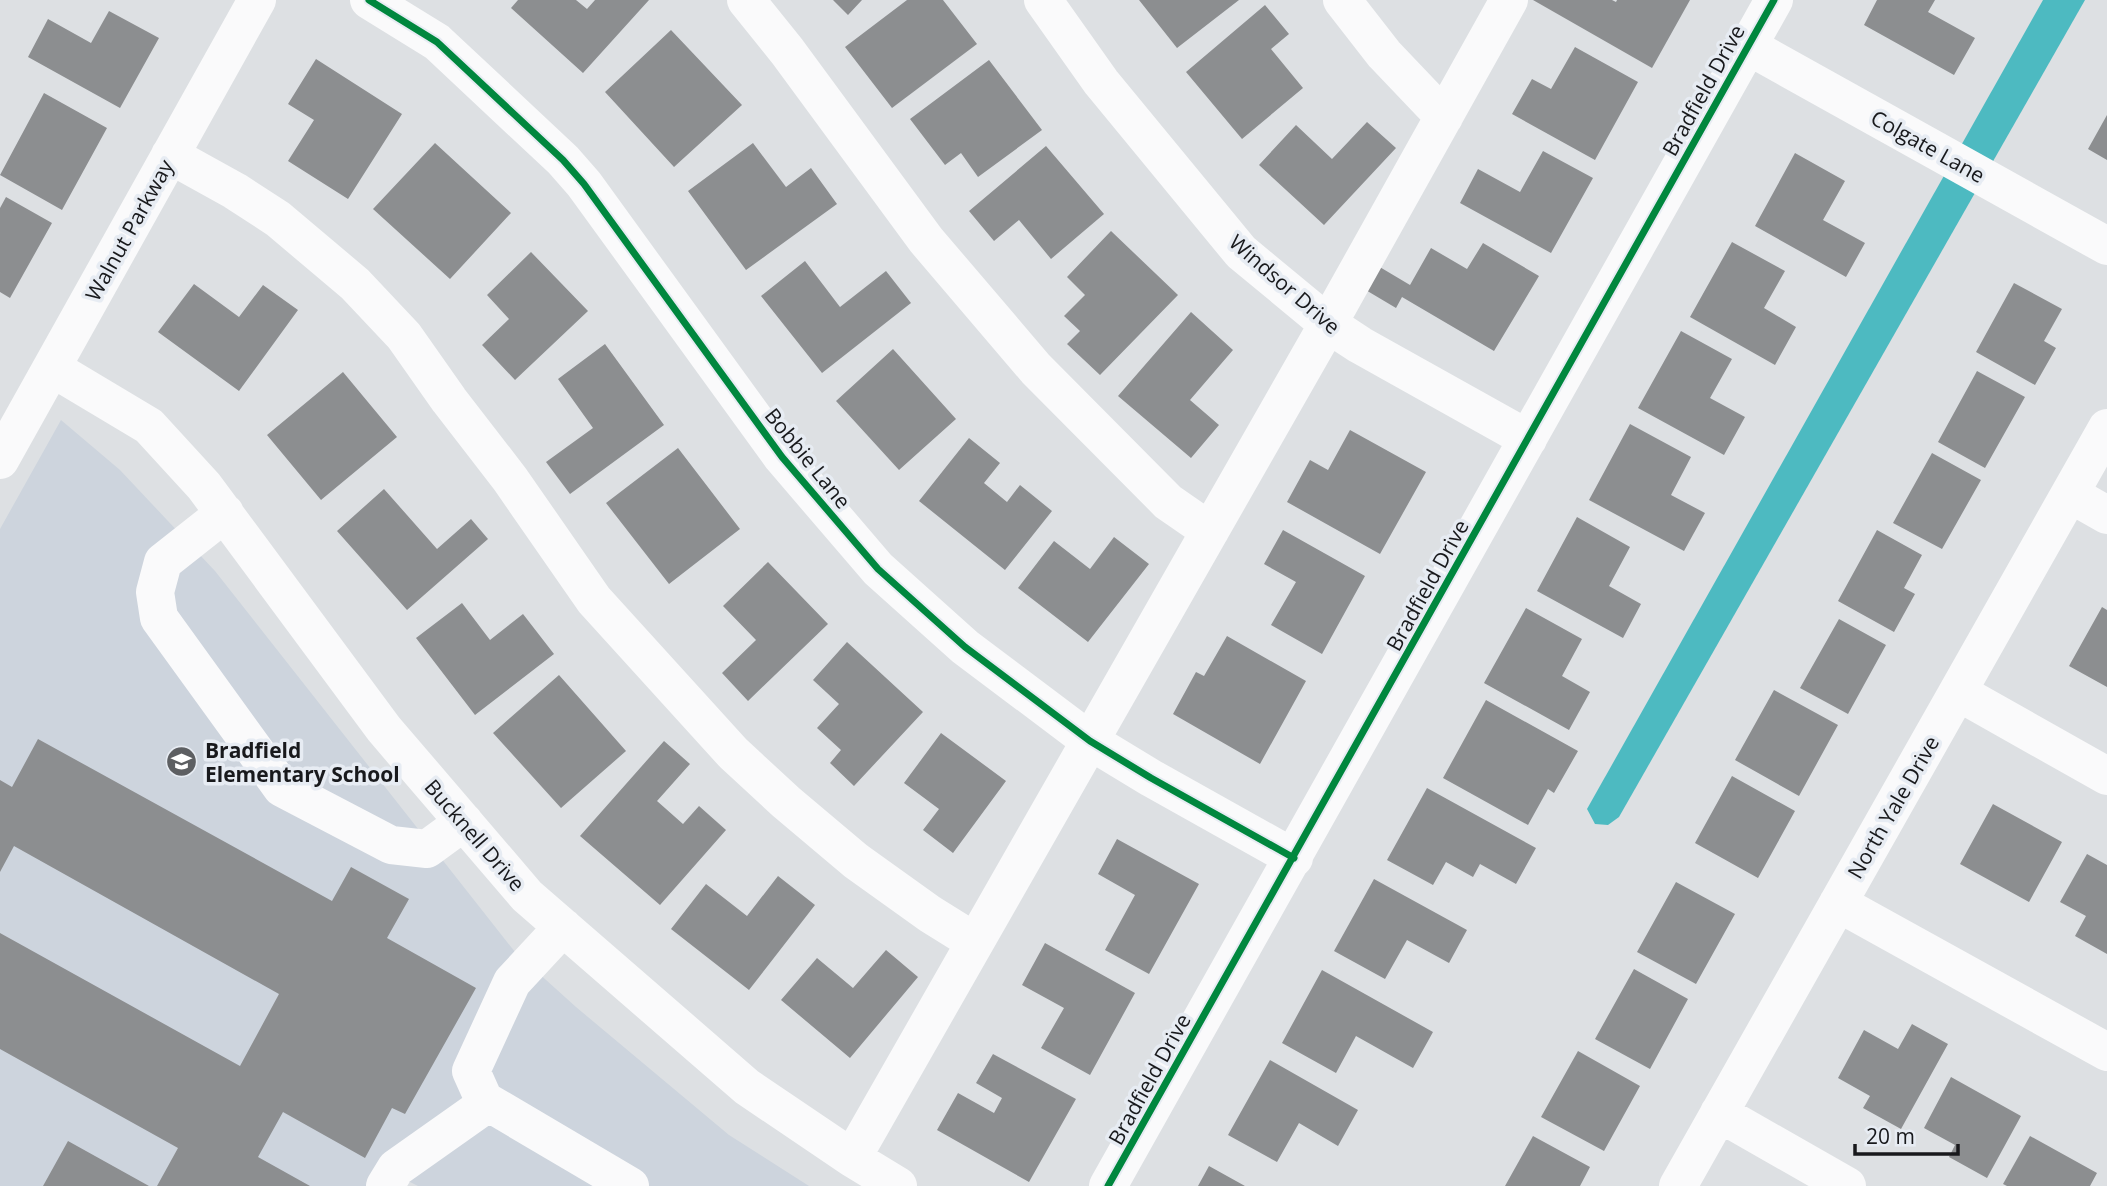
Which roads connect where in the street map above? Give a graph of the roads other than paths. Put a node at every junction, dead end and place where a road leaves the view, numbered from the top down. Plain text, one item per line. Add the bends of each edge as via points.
1 (257, 0) edge
2 (369, 0) edge
3 (746, 0) edge
4 (1043, 0) edge
5 (1342, 0) edge
6 (1508, 0) edge
7 (1774, 0) edge
8 (1748, 46) junction
9 (1444, 117) junction
10 (170, 155) junction
11 (2107, 246) edge
12 (1328, 324) junction
13 (52, 368) junction
14 (2107, 428) edge
15 (1528, 439) junction
16 (0, 460) edge
17 (2070, 494) junction
18 (225, 513) junction
19 (2107, 515) edge
20 (1210, 531) junction
21 (1958, 692) junction
22 (1090, 741) junction
23 (2107, 776) edge
24 (464, 822) junction
25 (1294, 858) junction
26 (1838, 903) junction
27 (563, 927) junction
28 (975, 942) junction
29 (2107, 1052) edge
30 (488, 1103) junction
31 (1719, 1113) junction
32 (852, 1158) junction
33 (385, 1186) edge
34 (630, 1186) edge
35 (898, 1186) edge
36 (1108, 1186) edge
37 (1678, 1186) edge
38 (1847, 1186) edge

1 - 10 street, Walnut Parkway
2 - 22 street, Bobbie Lane via 437,42 563,160 782,457 878,569 965,647
3 - 20 street via 926,240 1036,369 1168,502
4 - 12 street, Windsor Drive via 1101,82 1241,252
5 - 9 street via 1384,54
6 - 9 street
7 - 8 street, Bradfield Drive
8 - 11 street, Colgate Lane
8 - 15 street, Bradfield Drive
9 - 12 street
10 - 13 street, Walnut Parkway
10 - 28 street via 278,219 355,284 404,336 594,600 733,753 856,860
12 - 15 street, Windsor Drive
12 - 20 street
13 - 16 street, Walnut Parkway
13 - 18 street, Bucknell Drive via 149,426
14 - 17 street, North Yale Drive
15 - 25 street, Bradfield Drive
17 - 19 street
17 - 21 street, North Yale Drive
18 - 24 street, Bucknell Drive via 384,729
18 - 24 street via 163,562 155,592 159,618 282,788 391,845 427,849
20 - 22 street
21 - 23 street
21 - 26 street, North Yale Drive
22 - 25 street, Bobbie Lane
22 - 28 street
24 - 27 street, Bucknell Drive via 527,896
25 - 36 street, Bradfield Drive
26 - 29 street
26 - 31 street, North Yale Drive
27 - 30 street via 512,982 471,1071
27 - 32 street, Bucknell Drive via 747,1087
28 - 32 street
30 - 33 street via 396,1168
30 - 34 street
31 - 37 street, North Yale Drive
31 - 38 street
32 - 35 street, Bucknell Drive

